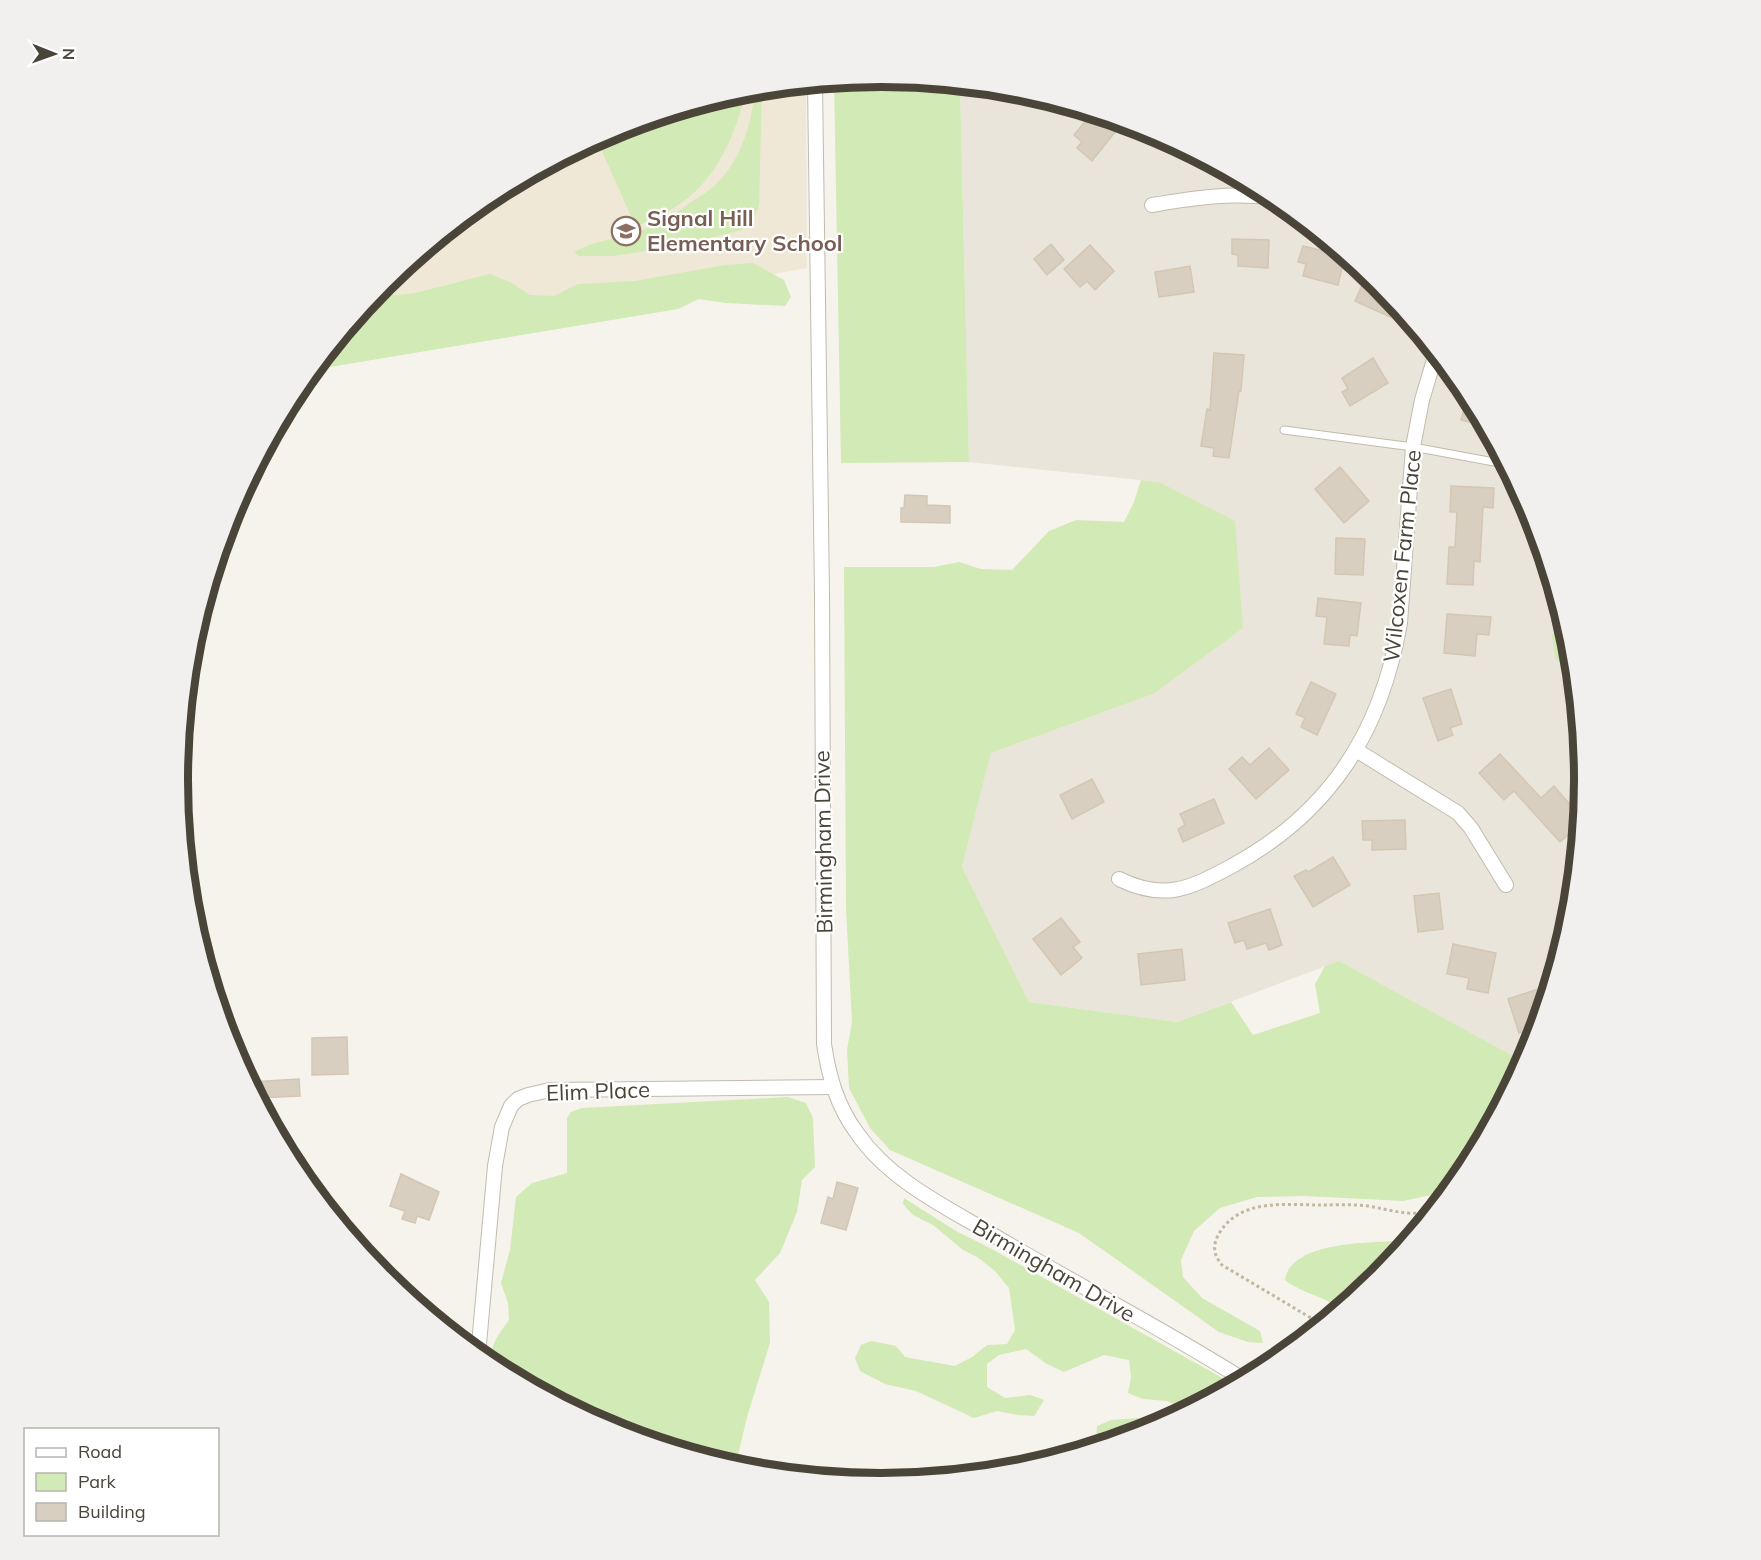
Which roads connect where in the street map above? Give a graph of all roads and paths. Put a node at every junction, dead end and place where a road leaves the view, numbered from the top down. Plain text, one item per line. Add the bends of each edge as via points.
1 (815, 90) edge
2 (1253, 196) edge
3 (1152, 205) dead end
4 (1433, 362) edge
5 (1284, 430) dead end
6 (1413, 447) junction
7 (1496, 462) edge
8 (1356, 750) junction
9 (1119, 879) dead end
10 (1506, 885) dead end
11 (833, 1087) junction
12 (1422, 1212) edge
13 (1314, 1320) edge
14 (479, 1344) edge
15 (1235, 1375) edge

1 - 11 street, Birmingham Drive via 824,1044
2 - 3 street via 1232,194
4 - 6 street, Wilcoxen Farm Place
5 - 6 lane
6 - 7 lane
6 - 8 street, Wilcoxen Farm Place via 1395,651 1380,700
8 - 9 street, Wilcoxen Farm Place via 1308,812 1279,837 1200,884 1179,891 1157,892
8 - 10 street via 1458,813
11 - 14 street, Elim Place via 550,1090 518,1099 506,1116 495,1166
11 - 15 street, Birmingham Drive via 843,1112 863,1142 925,1195
12 - 13 path via 1278,1204 1247,1210 1225,1224 1214,1248 1222,1265

